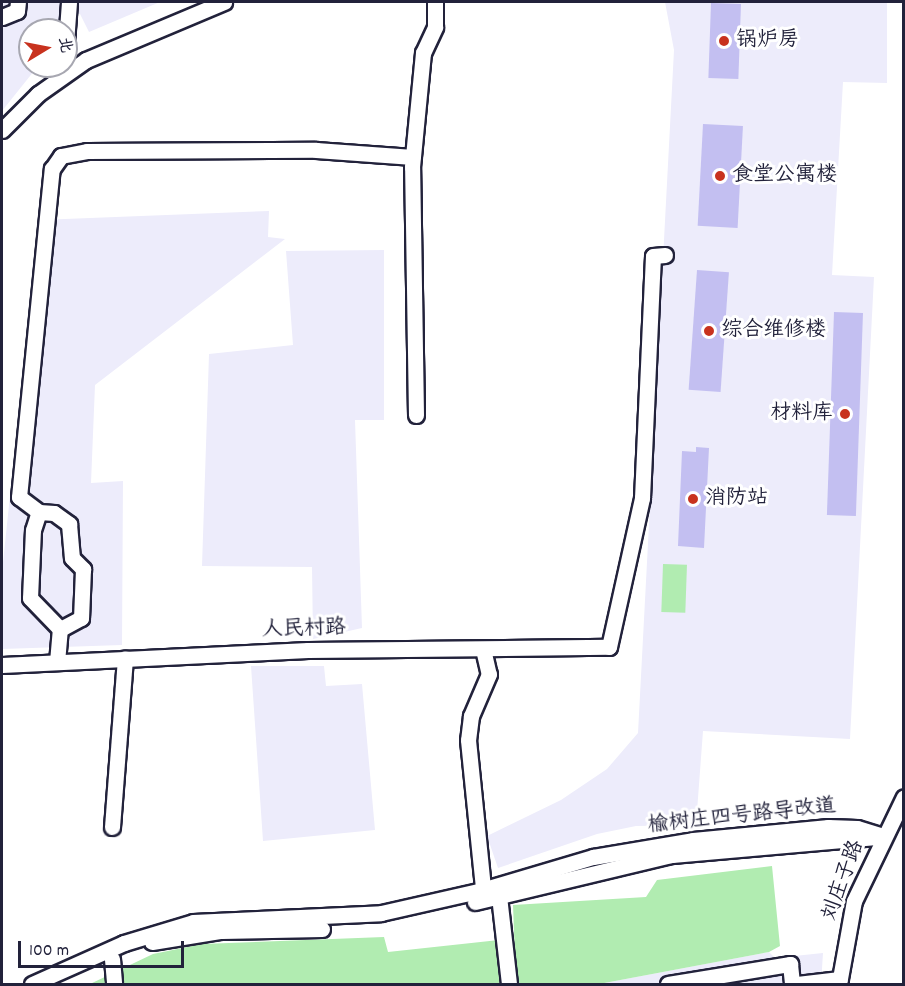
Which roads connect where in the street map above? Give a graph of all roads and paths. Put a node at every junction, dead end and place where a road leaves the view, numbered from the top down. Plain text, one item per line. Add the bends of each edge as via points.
1 (18, 2) edge
2 (69, 2) edge
3 (224, 2) edge
4 (435, 2) edge
5 (2, 17) edge
6 (68, 18) edge
7 (78, 63) edge
8 (56, 78) edge
9 (2, 130) edge
10 (413, 157) junction
11 (665, 255) dead end
12 (416, 415) dead end
13 (39, 512) junction
14 (60, 629) junction
15 (483, 649) junction
16 (125, 659) junction
17 (57, 662) junction
18 (2, 665) edge
19 (903, 797) edge
20 (112, 827) dead end
21 (883, 836) junction
22 (489, 896) junction
23 (112, 959) junction
24 (839, 982) edge
25 (32, 984) edge
26 (56, 984) edge
27 (114, 984) edge
28 (509, 984) edge
29 (668, 984) edge
30 (794, 984) edge

1 - 5 street via 17,11
2 - 6 street
3 - 7 street
4 - 10 street via 435,27 423,53
8 - 9 street
10 - 12 street
10 - 13 street via 316,150 87,151 61,156 52,169 19,496
11 - 15 street, 人民村路 via 653,256 642,498 609,647
13 - 14 street via 33,530 30,598
13 - 14 street via 54,513 69,524 72,558 83,569 81,618
14 - 17 street
15 - 16 street, 人民村路 via 308,650
15 - 22 street via 489,674 471,716 468,740
16 - 17 street, 人民村路
16 - 20 street
17 - 18 street, 人民村路
19 - 21 street, 刘庄子路
21 - 22 street, 榆树庄四号路导改道 via 671,855
21 - 24 street, 刘庄子路 via 854,901
22 - 23 street, 榆树庄四号路导改道 via 353,927 193,933 164,938
22 - 25 street, 榆树庄四号路导改道 via 360,916 177,925
22 - 28 street
23 - 26 street, 榆树庄四号路导改道
23 - 27 street
24 - 30 street
29 - 30 street via 790,964

